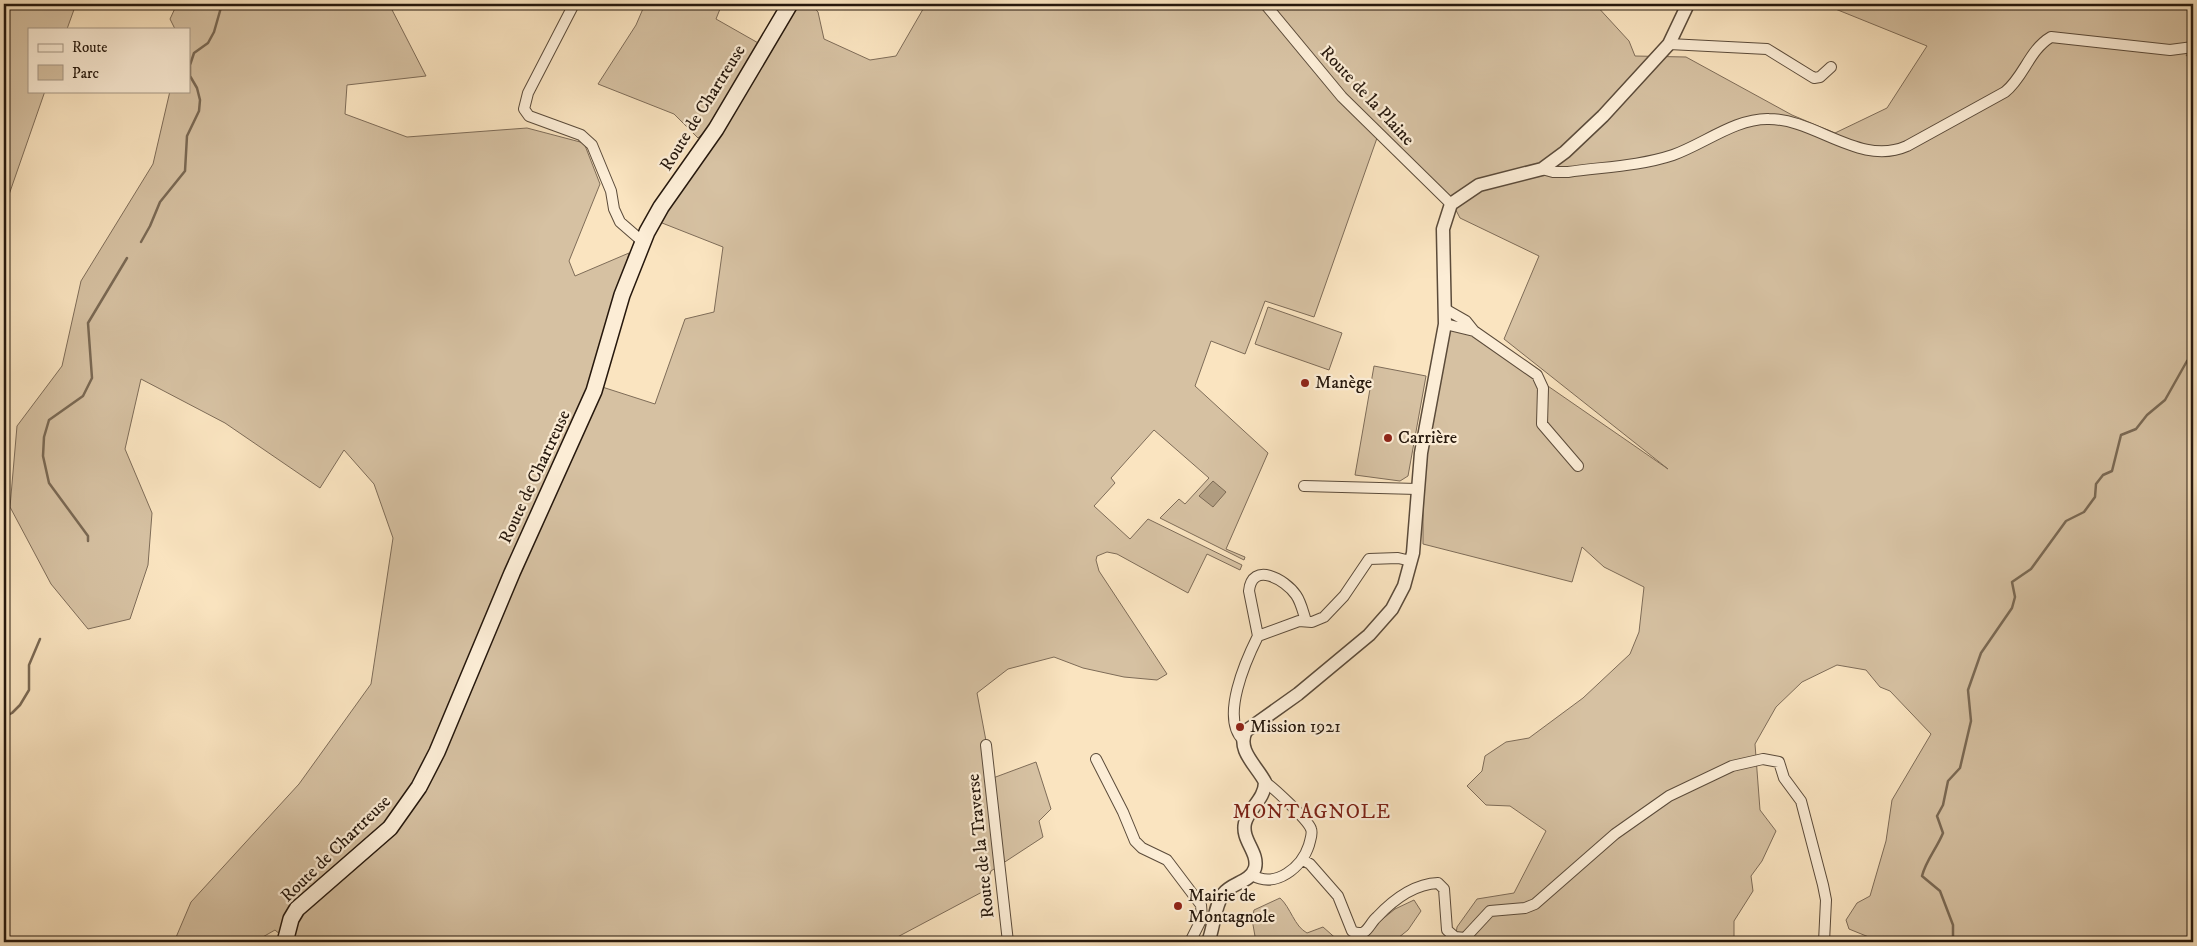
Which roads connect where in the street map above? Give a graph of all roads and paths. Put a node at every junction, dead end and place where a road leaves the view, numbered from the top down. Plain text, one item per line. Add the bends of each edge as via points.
1 (574, 4) edge
2 (790, 4) edge
3 (1265, 4) edge
4 (1688, 4) edge
5 (1669, 44) junction
6 (2193, 47) edge
7 (1831, 67) dead end
8 (1542, 169) junction
9 (1451, 204) junction
10 (642, 242) junction
11 (1445, 309) junction
12 (1445, 324) junction
13 (1474, 331) junction
14 (1578, 466) dead end
15 (1304, 486) dead end
16 (1416, 489) junction
17 (1411, 561) junction
18 (1306, 621) junction
19 (1258, 636) junction
20 (1243, 740) junction
21 (986, 745) dead end
22 (1096, 759) dead end
23 (1265, 782) junction
24 (1303, 860) junction
25 (1252, 875) junction
26 (285, 942) edge
27 (1008, 942) edge
28 (1190, 942) edge
29 (1208, 942) edge
30 (1824, 942) edge

1 - 10 street via 528,94 524,109 529,116 581,135 592,145 620,222
2 - 10 main road, Route de Chartreuse via 716,130 661,207
3 - 9 street, Route de la Plaine via 1342,97
4 - 5 street
5 - 7 street via 1761,48 1814,78
5 - 8 street via 1603,116
6 - 8 street via 2179,51 2051,37 2038,47 2016,82 2004,92 1893,151 1867,150 1793,124 1762,119 1662,158 1568,172
8 - 9 street via 1479,185
9 - 11 street via 1443,236
10 - 26 main road, Route de Chartreuse via 622,295 594,391 512,573 437,752 419,787 384,834 297,909
11 - 12 street
11 - 13 street via 1466,321
12 - 13 street
12 - 16 street
13 - 14 street via 1537,375 1544,388 1542,424
15 - 16 street
16 - 17 street
17 - 18 street via 1370,559 1344,596 1324,617
17 - 20 street via 1404,586 1382,623 1298,694 1248,729
18 - 19 street
18 - 19 street via 1297,597 1286,583 1265,574 1257,575 1249,584 1248,591
19 - 20 street via 1235,699 1234,727
20 - 23 street via 1248,757
21 - 27 street, Route de la Traverse
22 - 28 street via 1135,841 1167,860 1201,905 1202,918
23 - 24 street via 1310,828 1311,838
23 - 25 street via 1262,796 1245,825 1246,838 1256,862
24 - 25 street via 1283,876 1262,879
24 - 30 street via 1338,896 1352,931 1364,931 1406,893 1425,884 1438,883 1444,889 1447,930 1455,937 1465,938 1490,911 1535,904 1615,834 1669,796 1732,766 1775,760 1801,800 1824,892
25 - 29 street via 1223,894

